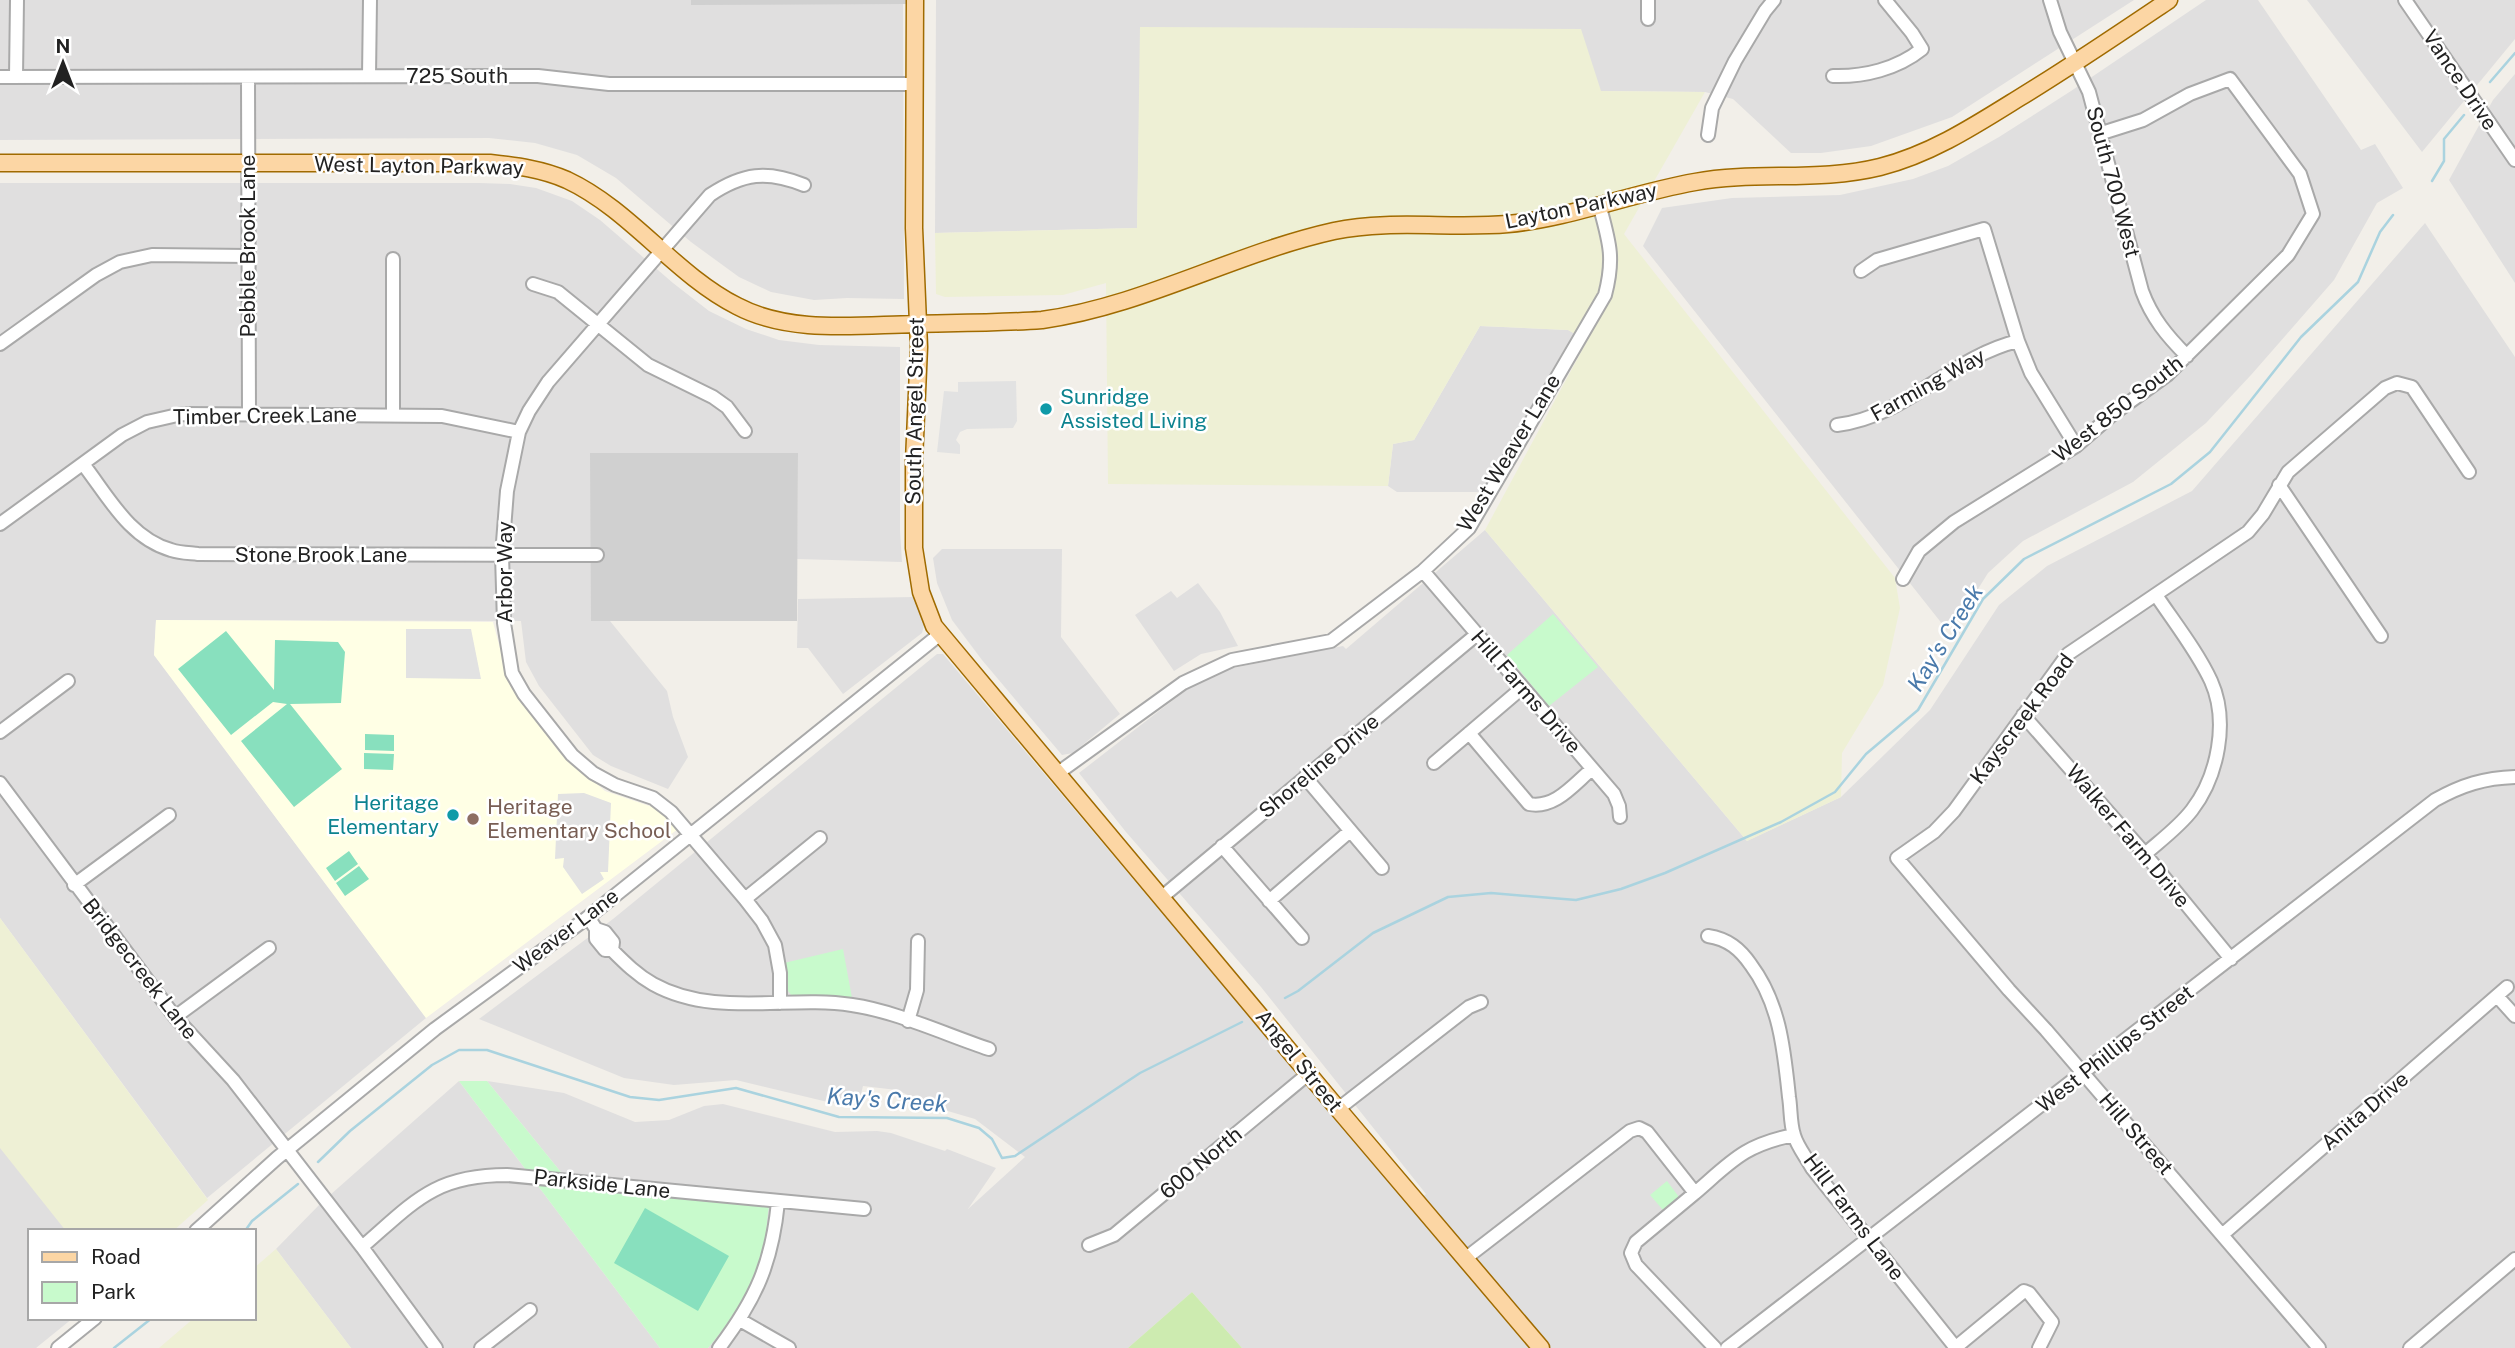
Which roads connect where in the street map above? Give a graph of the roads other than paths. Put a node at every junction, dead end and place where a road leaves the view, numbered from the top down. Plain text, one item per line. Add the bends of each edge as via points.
1 (16, 0) edge
2 (370, 0) edge
3 (915, 0) edge
4 (1648, 0) edge
5 (1774, 0) edge
6 (1885, 0) edge
7 (2050, 0) edge
8 (2169, 0) edge
9 (2405, 0) edge
10 (1648, 19) dead end
11 (2075, 63) junction
12 (369, 76) junction
13 (1833, 76) dead end
14 (0, 77) edge
15 (16, 77) junction
16 (248, 78) junction
17 (914, 84) junction
18 (2102, 133) junction
19 (1708, 135) dead end
20 (2513, 154) edge
21 (0, 163) edge
22 (248, 164) junction
23 (804, 185) dead end
24 (1599, 204) junction
25 (661, 250) junction
26 (249, 256) junction
27 (393, 259) dead end
28 (1861, 271) dead end
29 (533, 284) dead end
30 (917, 324) junction
31 (598, 325) junction
32 (2018, 341) junction
33 (0, 344) edge
34 (2187, 356) junction
35 (249, 414) junction
36 (393, 414) junction
37 (1837, 425) dead end
38 (746, 431) dead end
39 (519, 432) junction
40 (2076, 446) junction
41 (83, 464) junction
42 (2469, 472) dead end
43 (2279, 485) junction
44 (0, 524) edge
45 (502, 555) junction
46 (597, 555) dead end
47 (1423, 571) junction
48 (1903, 579) dead end
49 (2155, 594) junction
50 (939, 635) junction
51 (1476, 635) junction
52 (2381, 636) dead end
53 (68, 681) dead end
54 (1522, 688) junction
55 (2023, 715) junction
56 (0, 732) edge
57 (1469, 733) junction
58 (1434, 763) dead end
59 (1592, 769) junction
60 (1058, 773) junction
61 (1305, 777) junction
62 (2515, 777) edge
63 (0, 783) edge
64 (169, 815) dead end
65 (1620, 817) dead end
66 (1350, 831) junction
67 (691, 835) junction
68 (820, 838) dead end
69 (1222, 846) junction
70 (2145, 854) junction
71 (1898, 858) joint
72 (1382, 868) dead end
73 (74, 885) junction
74 (1162, 897) junction
75 (745, 899) junction
76 (1269, 901) junction
77 (587, 918) junction
78 (1708, 936) dead end
79 (1302, 938) dead end
80 (918, 941) dead end
81 (269, 948) dead end
82 (2231, 959) junction
83 (1482, 1002) dead end
84 (780, 1003) junction
85 (2515, 1016) edge
86 (175, 1017) junction
87 (908, 1021) junction
88 (989, 1049) dead end
89 (2084, 1073) junction
90 (1308, 1074) junction
91 (1338, 1109) junction
92 (1794, 1135) junction
93 (286, 1150) junction
94 (1696, 1193) junction
95 (778, 1202) junction
96 (864, 1209) dead end
97 (198, 1229) edge
98 (2222, 1235) junction
99 (1868, 1239) junction
100 (1089, 1245) dead end
101 (362, 1247) junction
102 (1466, 1258) junction
103 (2515, 1259) edge
104 (530, 1310) dead end
105 (93, 1320) edge
106 (740, 1320) junction
107 (58, 1348) edge
108 (436, 1348) edge
109 (481, 1348) edge
110 (719, 1348) edge
111 (789, 1348) edge
112 (1542, 1348) edge
113 (1715, 1348) edge
114 (1727, 1348) edge
115 (1956, 1348) edge
116 (2039, 1348) edge
117 (2319, 1348) edge
118 (2410, 1348) edge

1 - 15 street
2 - 12 street
3 - 17 main road, South Angel Street
4 - 10 street
5 - 19 street via 1712,108
6 - 13 street via 1922,49 1909,59 1859,77
7 - 11 street, South 700 West
8 - 11 main road, Layton Parkway
9 - 20 street, Vance Drive
11 - 18 street, South 700 West via 2090,92
11 - 24 main road, Layton Parkway via 1971,128 1909,158 1844,174 1708,180
12 - 16 street, 725 South
12 - 17 street, 725 South via 538,76 608,84
14 - 15 street, 725 South
15 - 16 street, 725 South
16 - 22 street, Pebble Brook Lane
17 - 30 main road, South Angel Street
18 - 34 street, South 700 West via 2142,291 2151,314
18 - 34 street, West 850 South via 2143,120 2230,79 2300,174 2312,214 2288,255
21 - 22 main road, West Layton Parkway
22 - 25 main road, West Layton Parkway via 490,163 533,168 568,181 599,200
22 - 26 street, Pebble Brook Lane
23 - 25 street, Arbor Way via 758,175 731,181 710,195
24 - 30 main road, Layton Parkway via 1510,224 1357,227 1292,243 1072,316
24 - 47 street, West Weaver Lane via 1610,247 1605,295 1469,528
25 - 30 main road, West Layton Parkway via 710,291 739,308 772,319 814,325
25 - 31 street, Arbor Way
26 - 33 street via 152,255 120,262
26 - 35 street, Pebble Brook Lane
27 - 36 street
28 - 32 street via 1877,260 1984,229
29 - 31 street via 558,292
30 - 50 main road, South Angel Street via 914,548 921,592
31 - 38 street via 648,365 727,407
31 - 39 street, Arbor Way via 548,382
32 - 37 street, Farming Way via 1968,361 1877,416
32 - 40 street via 2031,373
34 - 40 street, West 850 South
35 - 36 street, Timber Creek Lane
35 - 41 street, Timber Creek Lane via 182,414 147,422
36 - 39 street, Timber Creek Lane via 464,418
39 - 45 street, Arbor Way via 507,491
40 - 48 street, West 850 South via 1954,522 1919,551
41 - 44 street, Timber Creek Lane
41 - 45 street, Stone Brook Lane via 127,523 144,538 171,550 198,554
42 - 43 street, Kayscreek Road via 2413,387 2397,383 2385,388 2288,472
43 - 49 street, Kayscreek Road via 2248,532
43 - 52 street
45 - 46 street, Stone Brook Lane
45 - 67 street, Arbor Way via 508,656 524,694 575,758 615,785 653,798
47 - 51 street, Hill Farms Drive
47 - 60 street, West Weaver Lane via 1331,640 1232,660 1183,682
49 - 55 street, Kayscreek Road via 2068,654
49 - 70 street via 2211,682 2219,737 2202,795 2182,821
50 - 60 main road, South Angel Street
50 - 67 street, Weaver Lane
51 - 54 street, Hill Farms Drive
51 - 61 street, Shoreline Drive
53 - 56 street
54 - 57 street
54 - 59 street, Hill Farms Drive
55 - 70 street, Walker Farm Drive
55 - 71 street, Kayscreek Road via 1954,811
57 - 58 street
57 - 59 street via 1529,804 1551,804
59 - 65 street, Hill Farms Drive via 1614,794
60 - 74 main road, Angel Street
61 - 66 street
61 - 69 street, Shoreline Drive
62 - 82 street, West Phillips Street via 2462,785 2435,800
63 - 73 street, Bridgecreek Lane
64 - 73 street
66 - 72 street
66 - 76 street
67 - 75 street, Arbor Way
67 - 77 street, Weaver Lane
68 - 75 street
69 - 74 street, Shoreline Drive
69 - 76 street
70 - 82 street, Walker Farm Drive
71 - 89 street, Hill Street
73 - 86 street, Bridgecreek Lane
74 - 90 main road, Angel Street
75 - 84 street, Arbor Way via 775,945
76 - 79 street
77 - 84 street via 613,942 612,950 654,985 712,1002
77 - 93 street, Weaver Lane via 435,1029
78 - 92 street, Hill Farms Lane via 1727,941 1744,954 1773,1004 1784,1047
80 - 87 street via 917,990
81 - 86 street
82 - 89 street, West Phillips Street
83 - 91 street via 1469,1007
84 - 87 street via 850,1004
85 - 98 street, Anita Drive via 2502,991
86 - 93 street, Bridgecreek Lane via 233,1080
87 - 88 street
89 - 98 street, Hill Street
89 - 99 street, West Phillips Street
90 - 91 main road, Angel Street
90 - 100 street, 600 North via 1114,1235
91 - 102 main road, Angel Street
92 - 94 street via 1745,1150
92 - 99 street, Hill Farms Lane via 1812,1168
93 - 97 street, Weaver Lane
93 - 101 street, Bridgecreek Lane
94 - 102 street via 1639,1128
94 - 113 street via 1636,1242 1631,1253 1636,1265
95 - 96 street, Parkside Lane
95 - 101 street, Parkside Lane via 484,1175 462,1178 419,1197
95 - 106 street via 774,1240
98 - 117 street, Hill Street
99 - 114 street, West Phillips Street
99 - 115 street, Hill Farms Lane
101 - 108 street, Bridgecreek Lane
102 - 112 main road, Angel Street
103 - 118 street
104 - 109 street
105 - 107 street
106 - 110 street
106 - 111 street
115 - 116 street via 2024,1291 2052,1322

